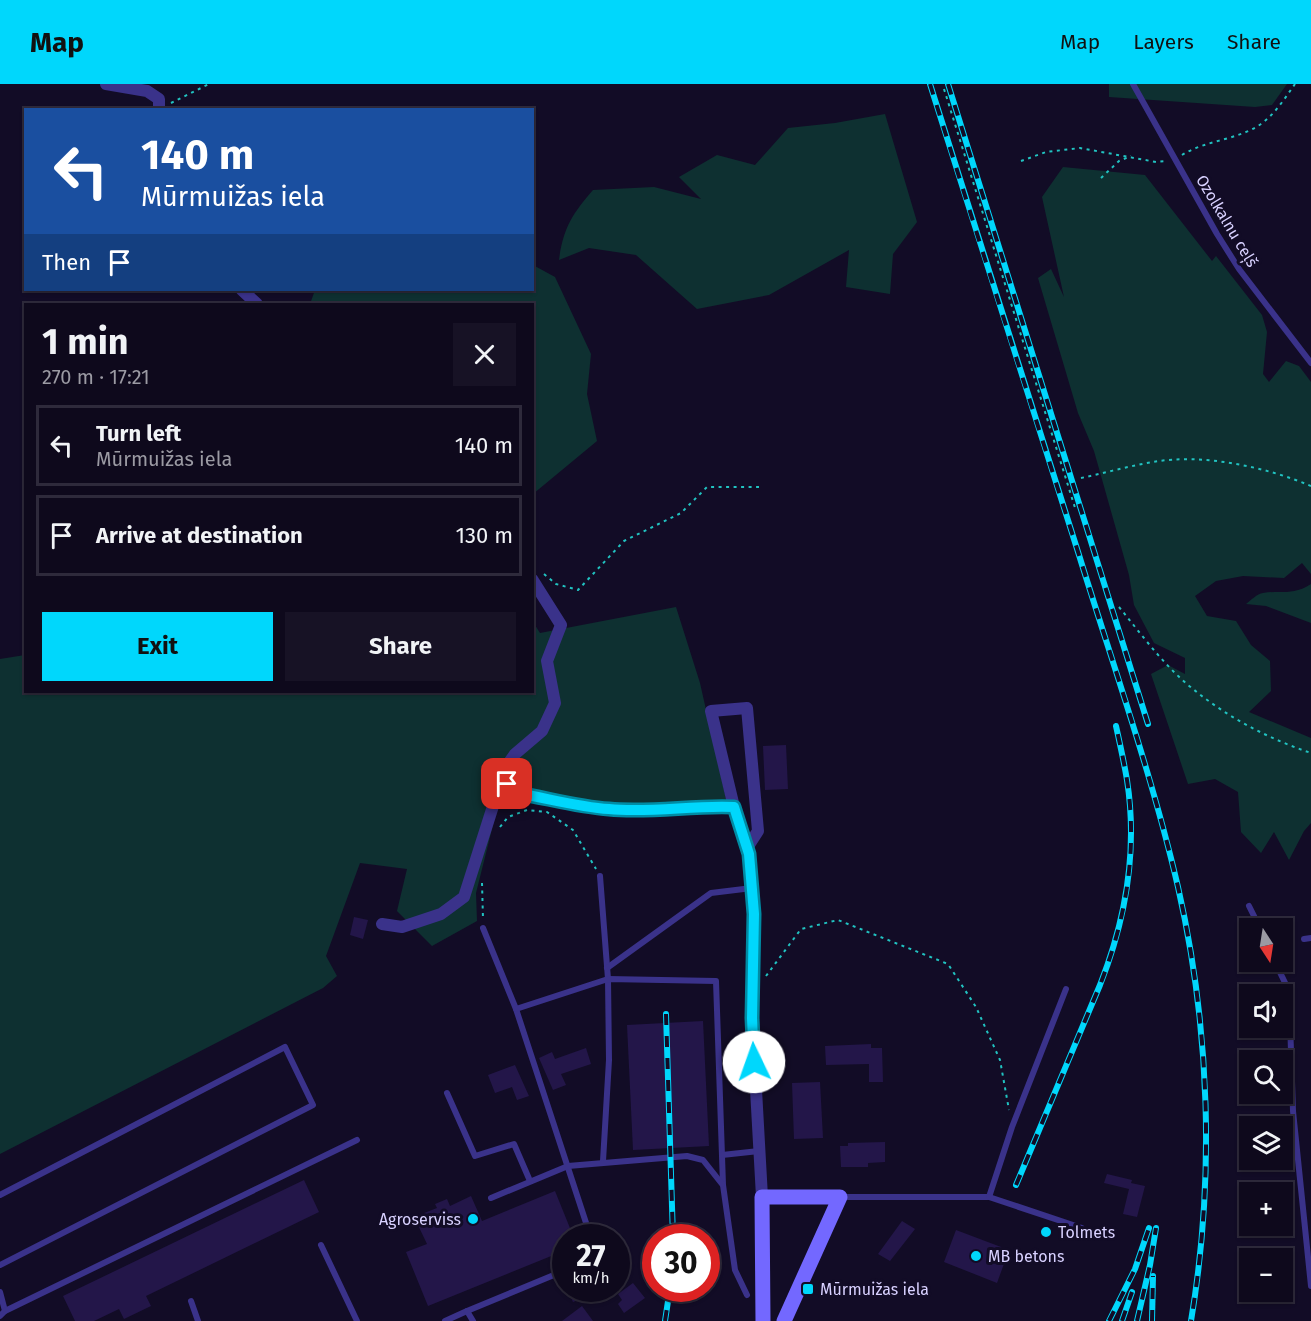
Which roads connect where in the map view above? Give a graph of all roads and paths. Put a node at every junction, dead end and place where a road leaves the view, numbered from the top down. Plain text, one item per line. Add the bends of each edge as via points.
1 (106, 84) edge
2 (208, 84) edge
3 (1133, 84) edge
4 (1295, 84) edge
5 (944, 89) dead end
6 (172, 103) dead end
7 (159, 108) edge
8 (1131, 156) junction
9 (1021, 160) dead end
10 (1175, 160) junction
11 (1101, 178) dead end
12 (243, 291) edge
13 (256, 303) edge
14 (1311, 363) edge
15 (1081, 478) dead end
16 (1311, 486) edge
17 (759, 487) dead end
18 (1076, 511) dead end
19 (536, 575) edge
20 (1119, 607) dead end
21 (1311, 753) edge
22 (507, 784) junction
23 (734, 807) junction
24 (497, 831) dead end
25 (747, 848) junction
26 (600, 876) joint
27 (483, 877) dead end
28 (752, 888) junction
29 (1249, 906) dead end
30 (1255, 918) edge
31 (382, 924) dead end
32 (483, 928) joint
33 (607, 969) junction
34 (1280, 972) edge
35 (608, 979) junction
36 (1066, 989) dead end
37 (752, 994) junction
38 (516, 1009) junction
39 (447, 1093) dead end
40 (1012, 1127) junction
41 (357, 1140) dead end
42 (759, 1151) junction
43 (722, 1155) junction
44 (603, 1161) junction
45 (568, 1166) junction
46 (530, 1181) junction
47 (723, 1185) junction
48 (0, 1195) edge
49 (762, 1197) junction
50 (840, 1197) junction
51 (989, 1197) junction
52 (491, 1198) dead end
53 (587, 1224) edge
54 (1082, 1228) dead end
55 (321, 1245) dead end
56 (0, 1265) edge
57 (552, 1276) edge
58 (1311, 1286) edge
59 (0, 1292) edge
60 (747, 1295) dead end
61 (191, 1301) dead end
62 (467, 1311) junction
63 (2, 1313) edge
64 (198, 1321) edge
65 (357, 1321) edge
66 (445, 1321) edge
67 (473, 1321) edge
68 (763, 1321) edge
69 (784, 1321) edge

1 - 7 street via 147,91 159,99
2 - 6 path
3 - 10 lane, Ozolkalnu ceļš
4 - 10 path via 1261,124 1194,148
5 - 18 path
8 - 9 path via 1080,148
8 - 10 path via 1156,162
8 - 11 path via 1119,161
10 - 14 lane, Ozolkalnu ceļš via 1239,269
12 - 13 street
15 - 16 path via 1155,461 1204,459
17 - 19 path via 707,488 681,513 624,541 578,590
19 - 22 street via 561,625 547,661 555,703 542,731 505,768
20 - 21 path via 1156,653 1193,689 1238,719
22 - 23 street via 517,793 609,809
22 - 31 street via 494,803 464,897 441,914 402,927
23 - 25 street
23 - 25 street via 711,711 747,708 758,831
24 - 26 path via 508,816 527,810 547,812 573,830
25 - 28 street
26 - 33 lane
27 - 32 path
28 - 33 lane via 711,893
28 - 37 street
29 - 30 lane
32 - 38 lane
33 - 35 lane
34 - 58 lane via 1289,991 1293,1111
35 - 38 lane
35 - 43 lane via 716,981
35 - 44 lane via 609,1060
36 - 40 lane
37 - 40 path via 801,929 838,920 948,964 976,1007 1000,1060
37 - 42 street
38 - 45 lane
39 - 46 lane via 475,1156 514,1144
40 - 51 lane
41 - 63 lane
42 - 43 lane
42 - 49 street
43 - 47 lane
44 - 45 lane
44 - 47 lane via 687,1156 703,1160
45 - 46 lane
45 - 53 lane
46 - 52 lane
47 - 60 lane via 735,1270
48 - 56 lane via 285,1047 313,1105
49 - 50 street
49 - 68 street
50 - 51 lane
50 - 69 street
51 - 54 lane
55 - 65 lane
57 - 62 lane
59 - 63 lane
61 - 64 lane
62 - 66 lane
62 - 67 lane

